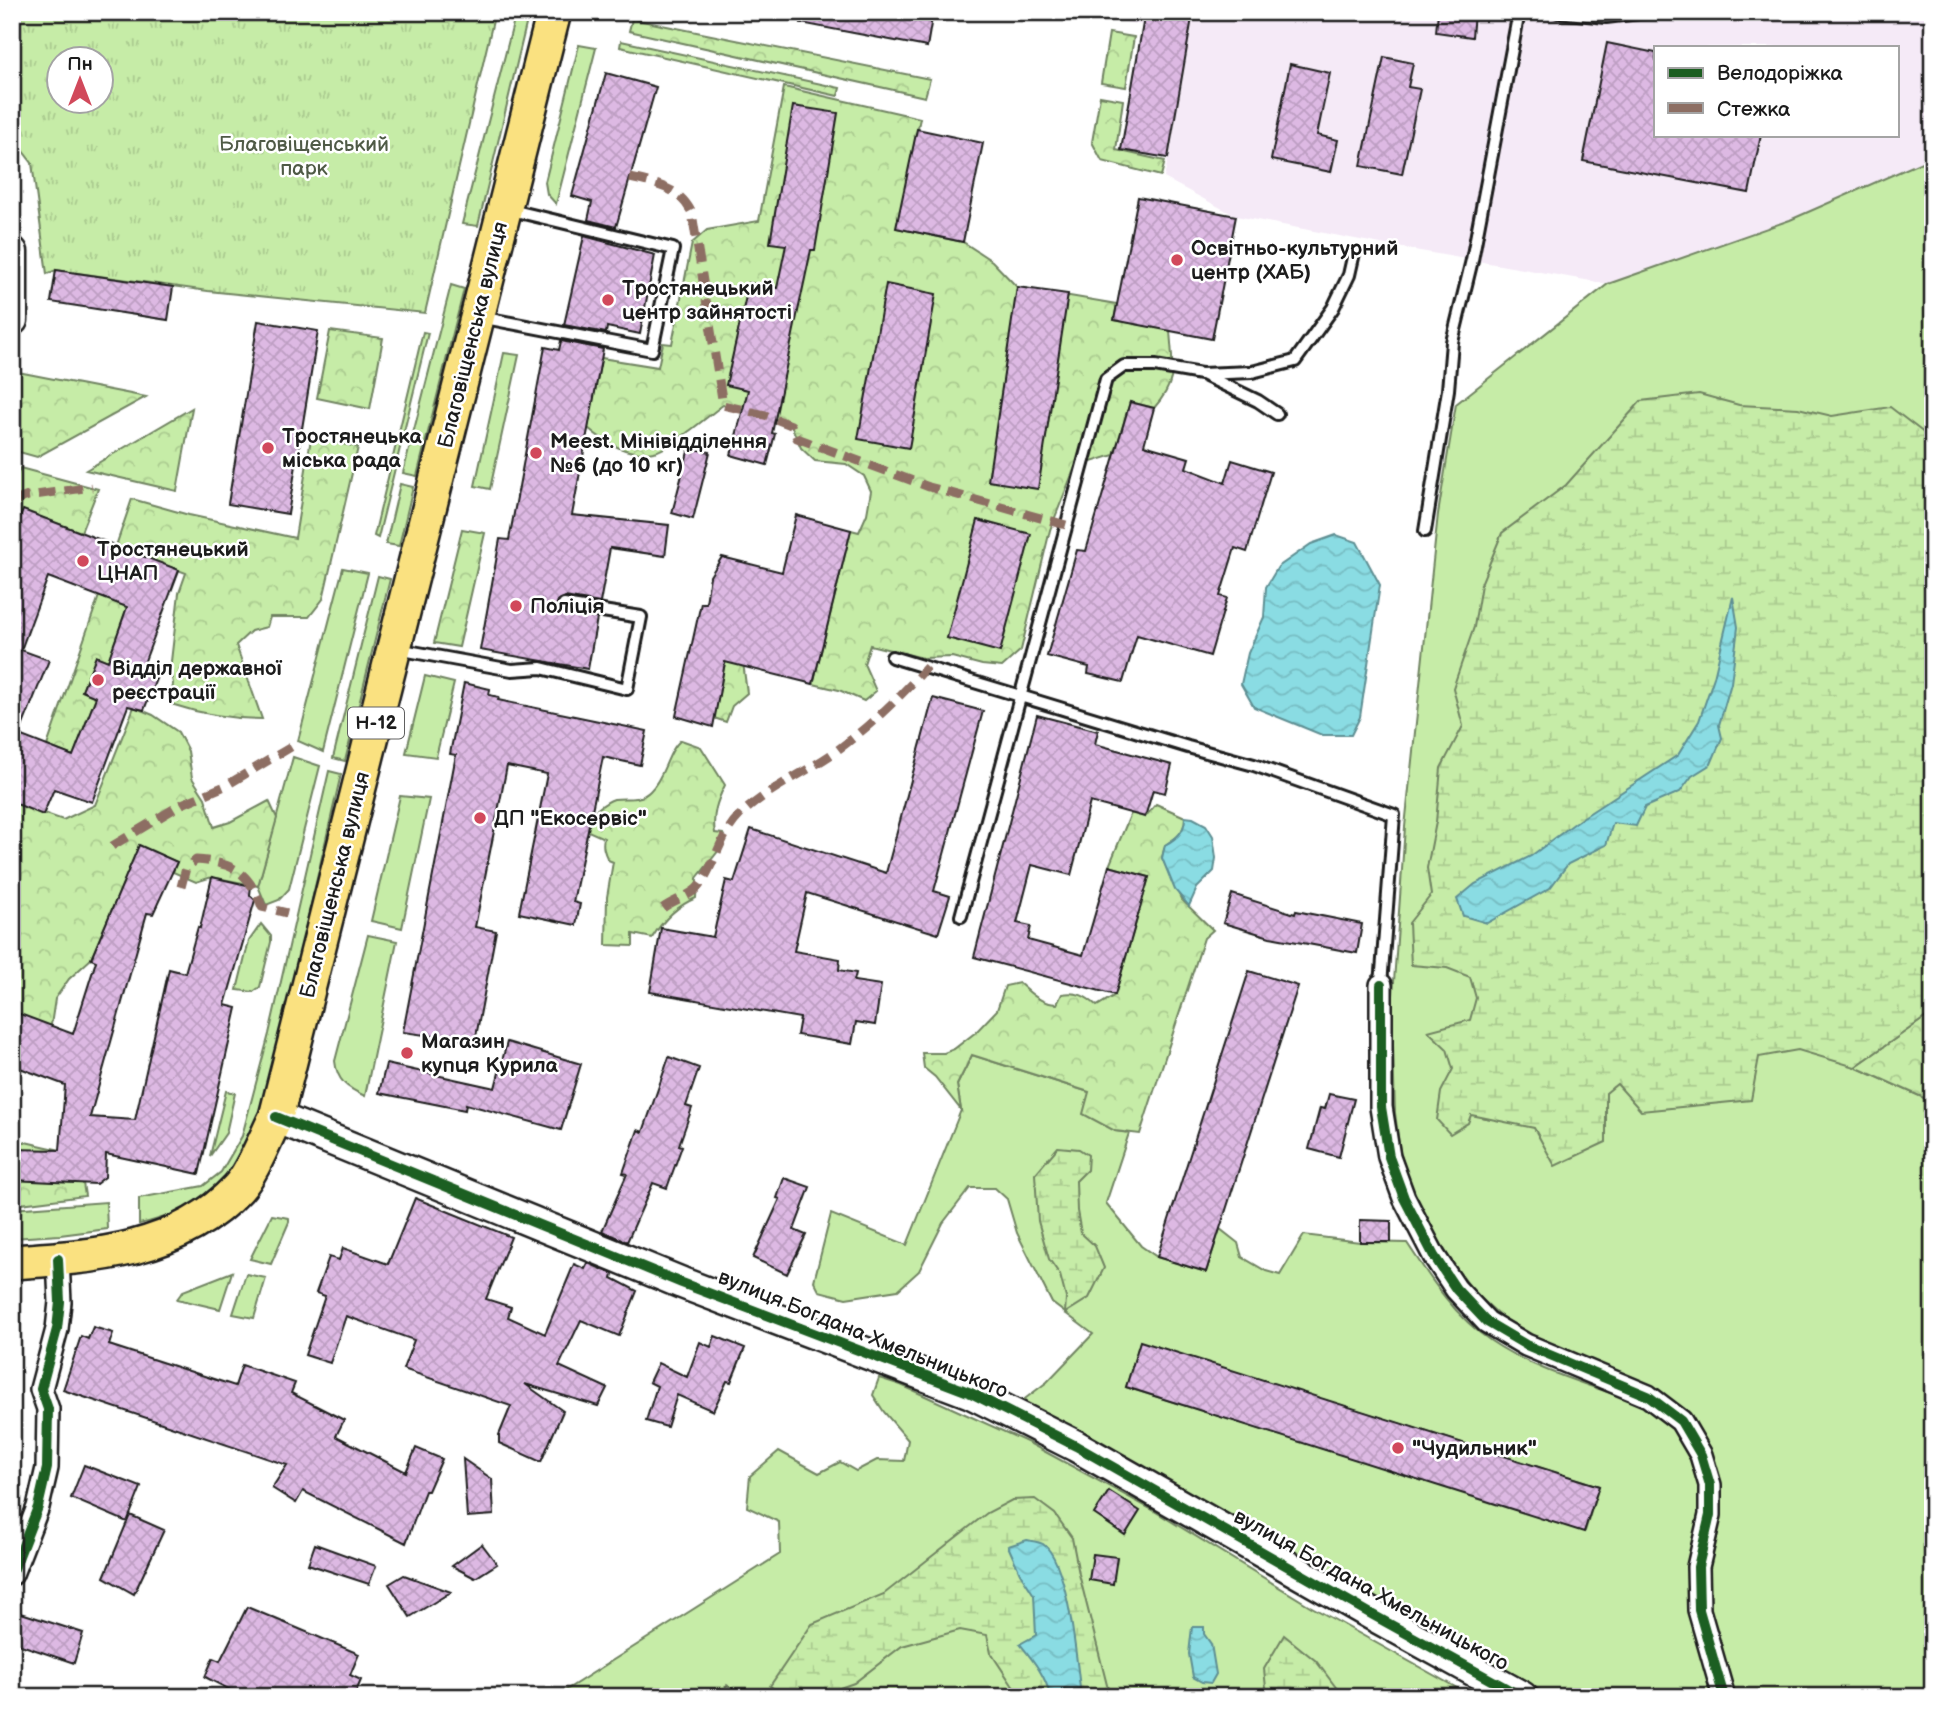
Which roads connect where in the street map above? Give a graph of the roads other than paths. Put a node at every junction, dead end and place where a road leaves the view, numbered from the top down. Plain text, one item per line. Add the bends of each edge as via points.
1 (554, 12) edge
2 (1519, 12) edge
3 (1558, 12) edge
4 (1647, 12) edge
5 (504, 209) junction
6 (12, 252) edge
7 (1354, 253) dead end
8 (477, 316) junction
9 (12, 320) edge
10 (1201, 374) junction
11 (1277, 414) dead end
12 (1425, 531) dead end
13 (564, 605) dead end
14 (394, 649) junction
15 (892, 657) dead end
16 (1020, 696) junction
17 (961, 916) dead end
18 (1381, 985) joint
19 (276, 1117) junction
20 (58, 1259) junction
21 (12, 1262) edge
22 (12, 1574) edge
23 (1522, 1697) edge
24 (1724, 1697) edge

1 - 5 main road, Благовіщенська вулиця / Н-12
2 - 12 lane via 1452,342
3 - 4 lane via 1606,17
5 - 8 main road, Благовіщенська вулиця / Н-12
5 - 8 lane via 673,249 652,350
6 - 9 street
7 - 10 lane via 1333,308 1295,360 1252,372
8 - 14 main road, Благовіщенська вулиця / Н-12
10 - 11 lane
10 - 16 lane via 1125,366 1106,379
13 - 14 lane via 641,617 627,689 541,668 512,670
14 - 19 main road, Благовіщенська вулиця / Н-12
15 - 16 lane
16 - 17 lane
16 - 18 lane via 1254,765 1394,815
18 - 24 street via 1381,1107 1389,1157 1404,1198 1456,1289 1487,1322 1526,1345 1648,1396 1681,1421 1701,1455 1710,1485 1710,1515 1698,1567 1699,1610
19 - 20 main road, Благовіщенська вулиця / Н-12 via 239,1187 206,1216 125,1251
19 - 23 street, вулиця Богдана Хмельницького via 682,1283 971,1393 1076,1446
20 - 21 main road, Благовіщенська вулиця / Н-12
20 - 22 street via 57,1329 41,1389 48,1409 47,1468 38,1507

